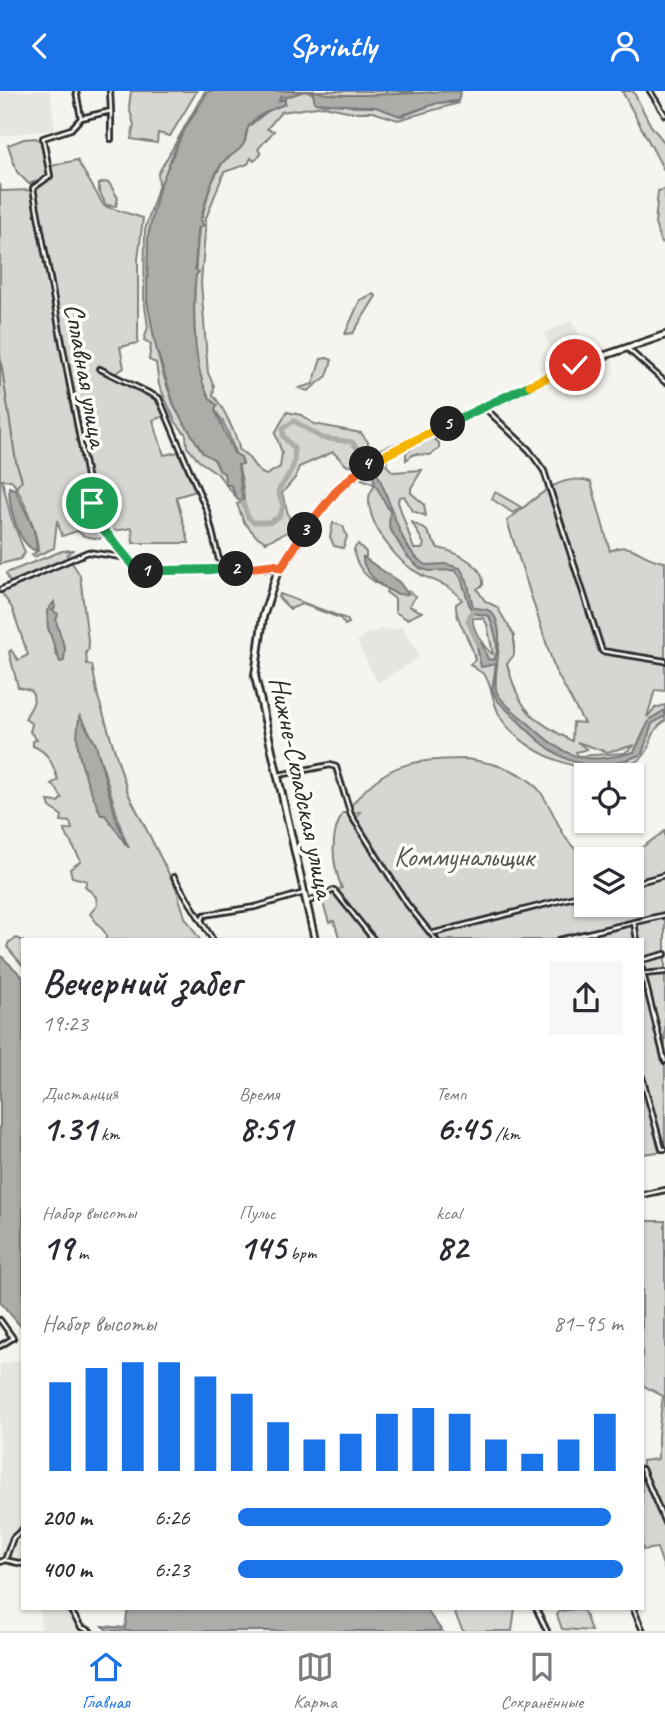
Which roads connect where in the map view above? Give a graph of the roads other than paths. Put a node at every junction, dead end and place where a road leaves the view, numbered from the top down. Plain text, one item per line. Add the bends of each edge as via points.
1 (76, 91) edge
2 (110, 91) edge
3 (650, 91) edge
4 (111, 111) junction
5 (665, 115) edge
6 (81, 118) junction
7 (111, 139) dead end
8 (665, 335) edge
9 (625, 347) junction
10 (100, 369) dead end
11 (665, 382) edge
12 (484, 407) junction
13 (129, 558) junction
14 (281, 568) junction
15 (222, 569) junction
16 (0, 590) edge
17 (665, 661) edge
18 (279, 775) junction
19 (665, 875) edge
20 (174, 877) dead end
21 (644, 881) edge
22 (304, 893) junction
23 (574, 897) edge
24 (307, 902) junction
25 (665, 915) edge
26 (202, 920) junction
27 (634, 922) junction
28 (432, 934) junction
29 (212, 938) edge
30 (315, 938) edge
31 (372, 938) edge
32 (435, 938) edge
33 (567, 938) edge
34 (637, 938) edge
35 (665, 954) edge
36 (644, 959) edge
37 (644, 972) edge
38 (665, 972) edge
39 (644, 976) edge
40 (665, 1061) edge
41 (644, 1084) edge
42 (665, 1149) edge
43 (665, 1190) edge
44 (644, 1195) edge
45 (0, 1320) edge
46 (0, 1346) edge
47 (644, 1475) edge
48 (665, 1523) edge
49 (21, 1531) edge
50 (5, 1560) junction
51 (0, 1562) edge
52 (21, 1564) edge
53 (70, 1610) edge
54 (537, 1610) edge
55 (635, 1610) edge
56 (90, 1631) edge
57 (548, 1631) edge
58 (643, 1631) edge

1 - 6 street
2 - 4 street
3 - 5 street
4 - 6 street
4 - 7 street
6 - 13 street, Сплавная улица via 71,129 43,138 50,176 33,188 92,503 104,530
8 - 9 street, Нижне-Складская улица
9 - 11 street
9 - 12 street, Нижне-Складская улица
10 - 15 street via 159,398 206,511
12 - 14 street, Нижне-Складская улица via 363,467 324,505
12 - 17 street via 544,471 602,651
13 - 15 street via 140,571
13 - 16 street via 89,552
14 - 15 street
14 - 18 street, Нижне-Складская улица via 263,617 255,669
18 - 22 street, Нижне-Складская улица
18 - 28 street via 335,767 351,815 407,904
19 - 21 street
20 - 26 street
22 - 24 street, Нижне-Складская улица
22 - 26 street via 255,907 213,912
23 - 28 street
24 - 30 street, Нижне-Складская улица
24 - 31 street via 334,890
25 - 27 street
26 - 29 street
27 - 33 street
27 - 34 street
28 - 32 street
35 - 36 street
37 - 38 street
39 - 40 street
41 - 42 street
43 - 44 street
45 - 46 street via 13,1338
47 - 48 street
49 - 50 street via 13,1538
50 - 51 street
50 - 52 street
53 - 56 street via 81,1627
54 - 57 street
55 - 58 street

